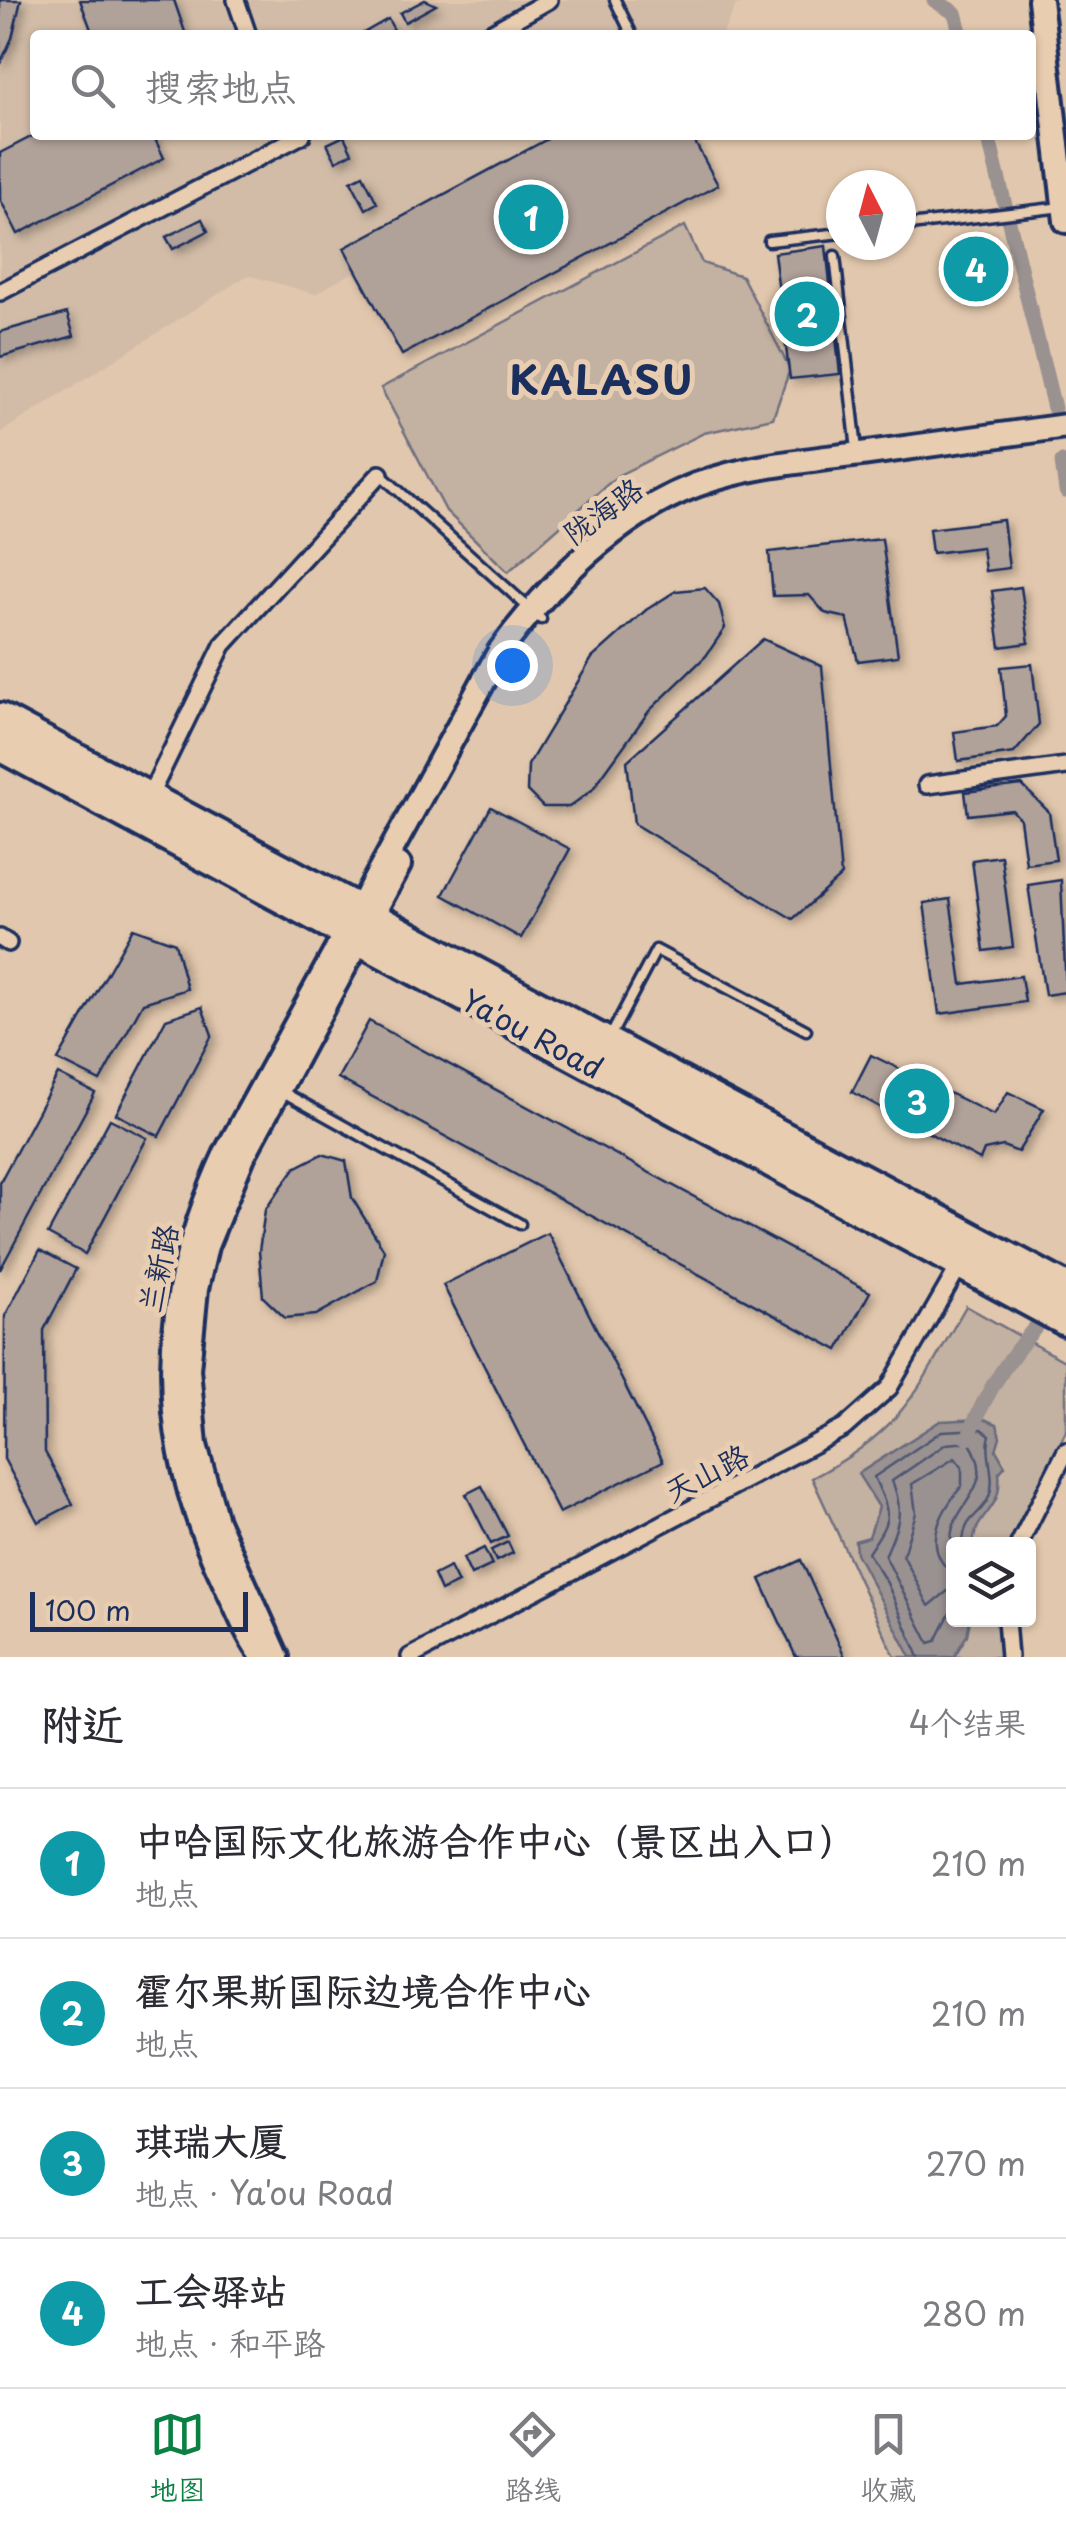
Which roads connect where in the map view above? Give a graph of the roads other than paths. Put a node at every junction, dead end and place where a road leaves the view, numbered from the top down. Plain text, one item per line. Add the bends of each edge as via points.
1 (236, 0) edge
2 (549, 0) edge
3 (615, 0) edge
4 (1040, 0) edge
5 (246, 30) edge
6 (496, 30) edge
7 (630, 30) edge
8 (287, 140) edge
9 (1065, 212) edge
10 (916, 224) edge
11 (826, 235) edge
12 (769, 242) dead end
13 (835, 260) edge
14 (0, 292) edge
15 (1066, 426) edge
16 (1066, 436) edge
17 (857, 454) junction
18 (380, 474) joint
19 (536, 614) junction
20 (0, 719) edge
21 (0, 746) edge
22 (1066, 766) edge
23 (928, 786) dead end
24 (149, 797) junction
25 (358, 925) junction
26 (806, 1030) dead end
27 (606, 1046) junction
28 (271, 1086) junction
29 (520, 1224) dead end
30 (966, 1250) junction
31 (1066, 1289) edge
32 (1066, 1320) edge
33 (1066, 1451) edge
34 (1023, 1537) edge
35 (1006, 1627) edge
36 (264, 1657) edge
37 (277, 1657) edge
38 (410, 1657) edge
39 (1008, 1657) edge

1 - 5 street
2 - 6 street
3 - 7 lane
4 - 9 street
8 - 14 street
9 - 10 lane
11 - 12 lane
13 - 17 lane
15 - 17 street, 陇海路
16 - 19 street, 陇海路 via 785,475 701,497 648,524
17 - 19 street, 陇海路 via 740,470 693,486 592,551
18 - 19 lane
18 - 24 street via 222,645
19 - 25 street, 陇海路
20 - 24 highway, Ya'ou Road
21 - 25 highway, Ya'ou Road
22 - 23 street
24 - 25 highway, Ya'ou Road
25 - 27 highway, Ya'ou Road
25 - 28 street, 兰新路
25 - 30 highway, Ya'ou Road
26 - 27 lane via 656,950
27 - 30 highway, Ya'ou Road
28 - 29 lane
28 - 36 street, 兰新路 via 206,1198 190,1242 179,1284 172,1370 178,1448 194,1509
28 - 37 street, 兰新路 via 206,1246 188,1368 205,1486
30 - 31 highway, Ya'ou Road
30 - 32 highway, Ya'ou Road
30 - 38 street, 天山路 via 889,1388 844,1428
33 - 34 street
35 - 39 street

